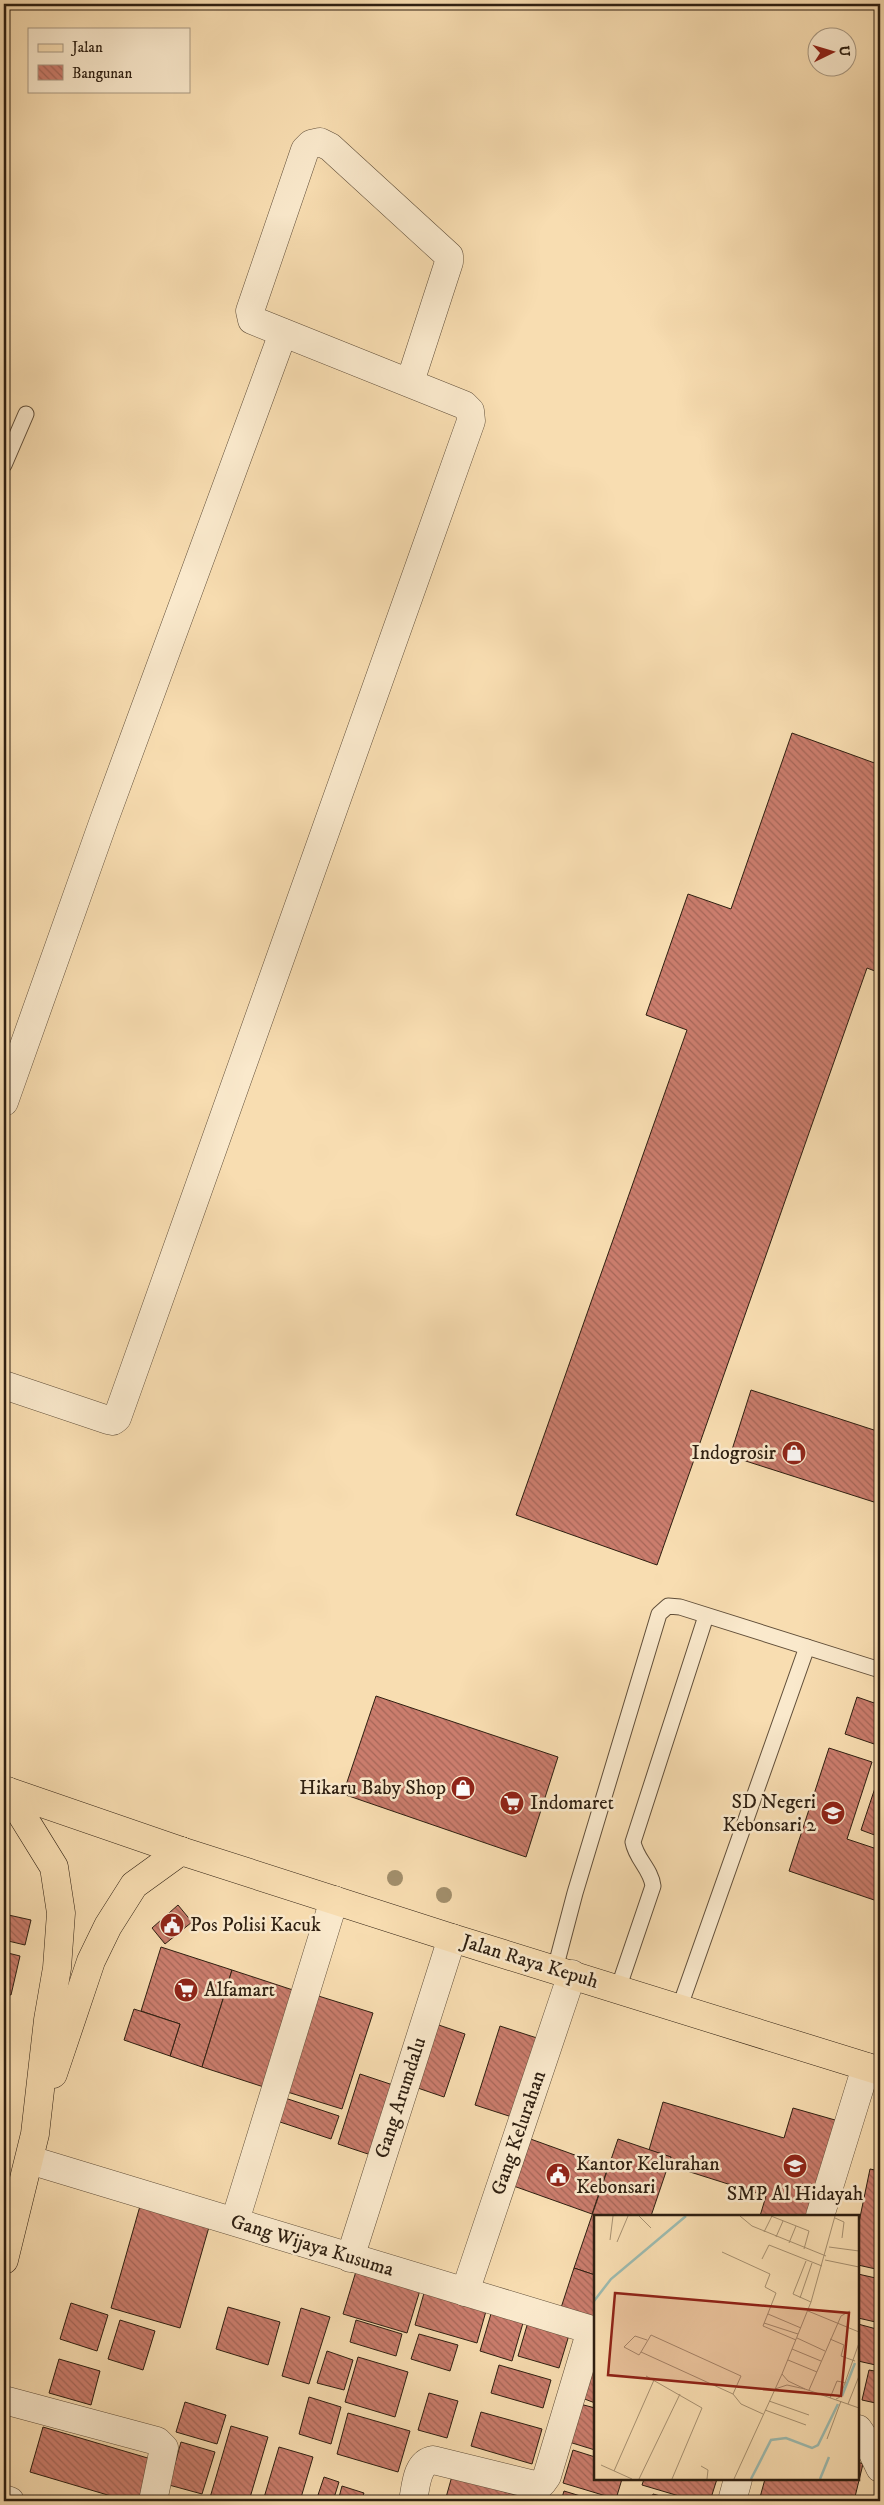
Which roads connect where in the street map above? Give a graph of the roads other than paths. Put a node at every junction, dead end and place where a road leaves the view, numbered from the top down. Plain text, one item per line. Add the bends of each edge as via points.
1 (283, 333) junction
2 (410, 382) junction
3 (26, 414) dead end
4 (4, 465) edge
5 (4, 1102) edge
6 (4, 1385) edge
7 (706, 1616) junction
8 (807, 1647) junction
9 (880, 1670) edge
10 (6, 1790) edge
11 (181, 1850) junction
12 (334, 1900) junction
13 (452, 1938) junction
14 (564, 1971) junction
15 (618, 1989) junction
16 (679, 2009) junction
17 (873, 2069) edge
18 (38, 2115) junction
19 (30, 2160) junction
20 (820, 2215) edge
21 (235, 2222) junction
22 (350, 2258) junction
23 (4, 2260) edge
24 (465, 2292) junction
25 (593, 2331) edge
26 (4, 2400) edge
27 (859, 2430) edge
28 (880, 2468) edge
29 (738, 2480) edge
30 (4, 2499) edge
31 (10, 2501) edge
32 (153, 2501) edge
33 (413, 2501) edge
34 (732, 2501) edge

1 - 2 street
1 - 2 street via 252,320 250,311 305,150 320,142 337,153 449,256
1 - 5 street
2 - 6 street via 464,405 470,411 470,421 117,1418 108,1420
3 - 4 lane
7 - 8 lane
7 - 14 lane via 668,1606 659,1614 575,1893
7 - 15 lane via 633,1842 634,1850 652,1876 653,1886
8 - 9 lane
8 - 16 lane
10 - 11 main road, Jalan Raya Kepuh
10 - 18 main road via 54,1867 61,1913
11 - 12 main road, Jalan Raya Kepuh
11 - 18 main road via 134,1885 108,1926 91,1961
12 - 13 main road, Jalan Raya Kepuh
12 - 21 street
13 - 14 main road, Jalan Raya Kepuh
13 - 22 street, Gang Arumdalu
14 - 15 main road, Jalan Raya Kepuh
14 - 24 street, Gang Kelurahan
15 - 16 main road, Jalan Raya Kepuh
16 - 17 main road, Jalan Raya Kepuh
17 - 20 street
18 - 19 main road
19 - 21 street, Gang Wijaya Kusuma
19 - 23 main road
21 - 22 street, Gang Wijaya Kusuma
22 - 24 street, Gang Wijaya Kusuma
24 - 25 street, Gang Wijaya Kusuma
25 - 33 street via 547,2476 542,2483 536,2485 433,2460 421,2467
26 - 32 street via 157,2441 164,2448 164,2456
27 - 28 street
29 - 34 street
30 - 31 street

